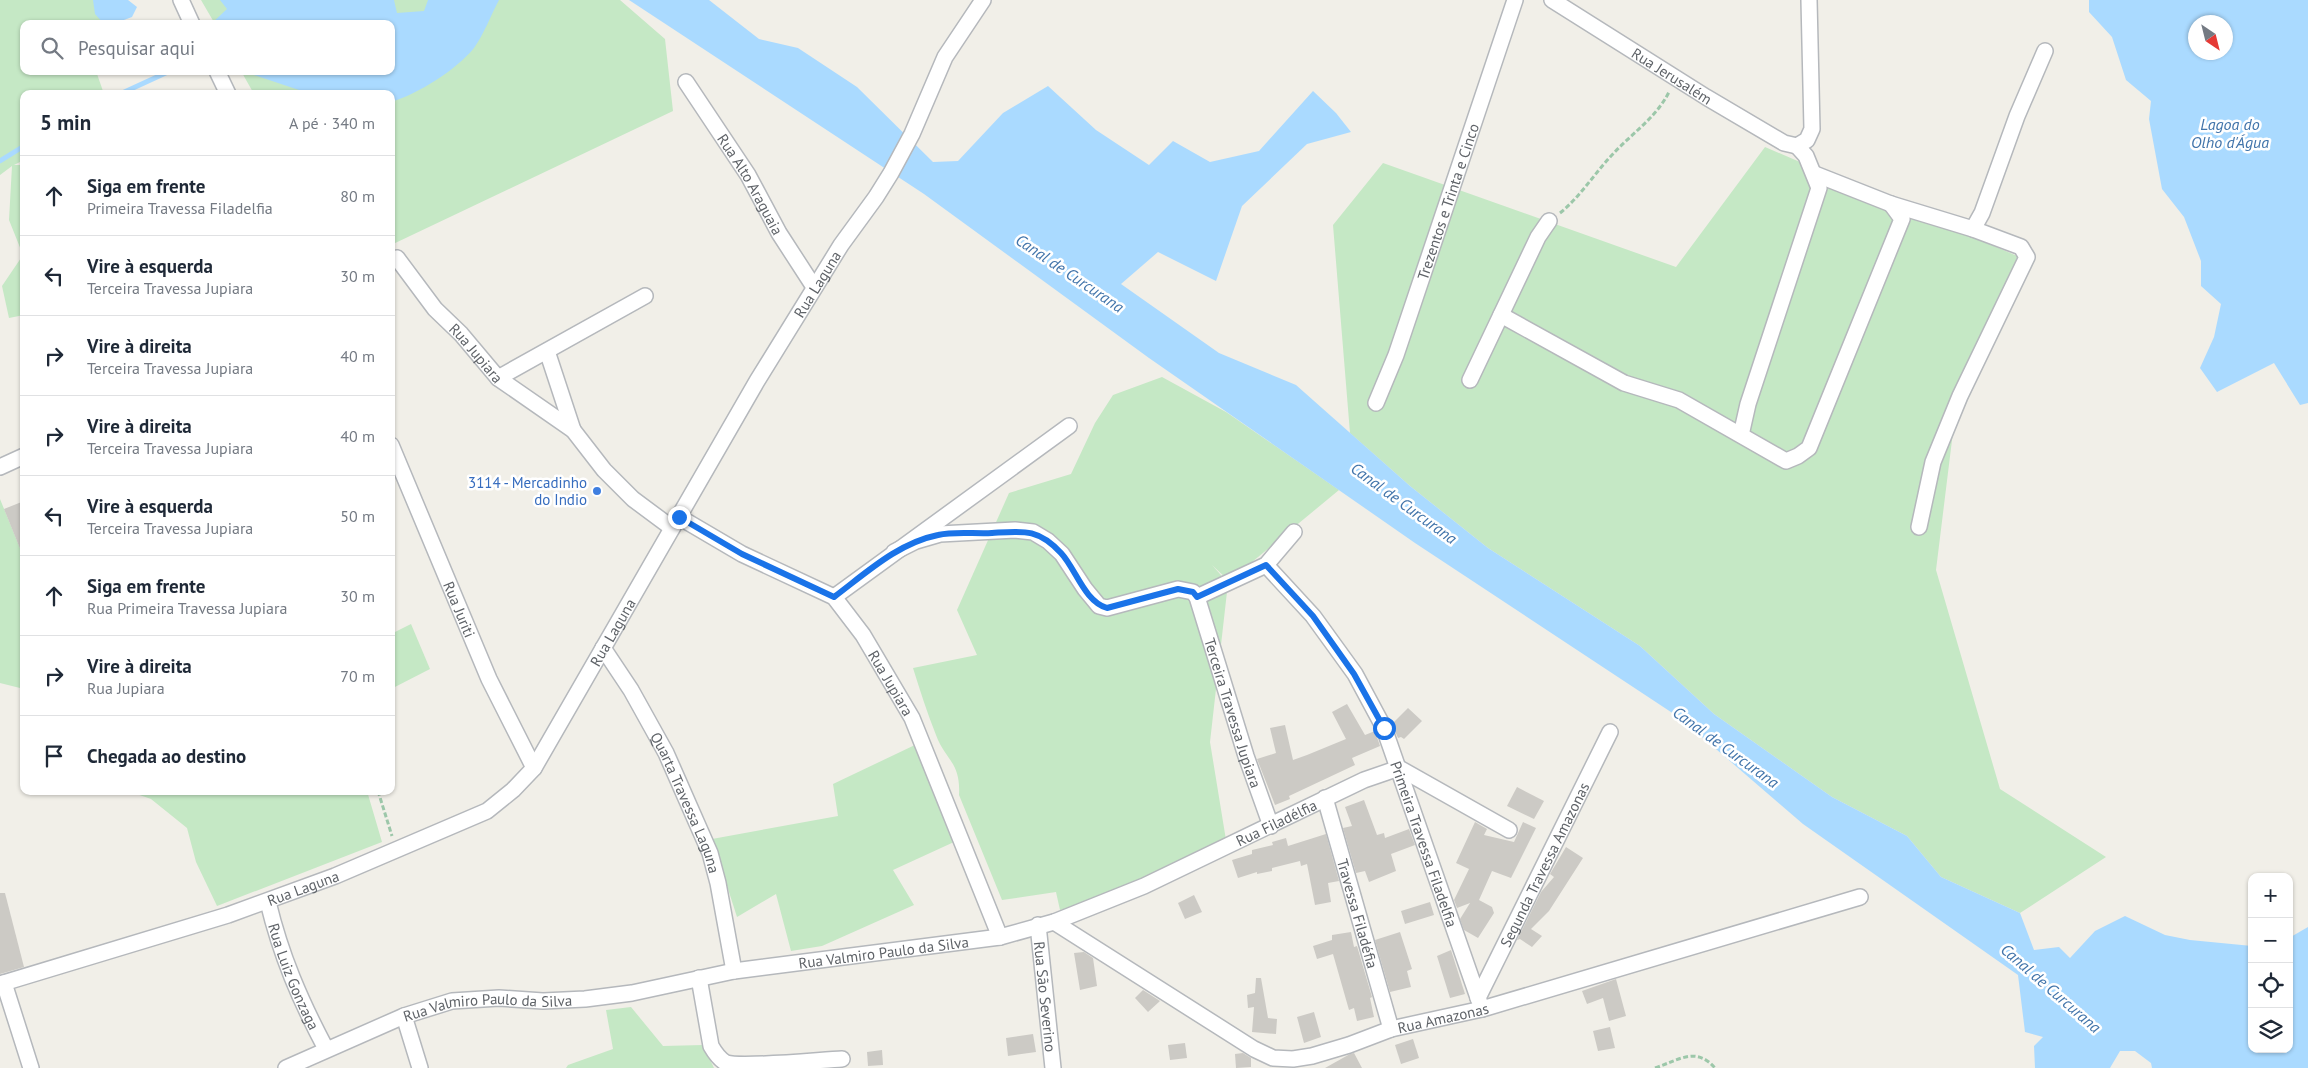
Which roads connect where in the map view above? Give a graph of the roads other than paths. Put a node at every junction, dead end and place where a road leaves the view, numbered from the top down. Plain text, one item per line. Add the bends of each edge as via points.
1 (181, 0) edge
2 (983, 0) edge
3 (1516, 0) edge
4 (1552, 0) edge
5 (1809, 0) edge
6 (190, 20) edge
7 (2045, 51) dead end
8 (218, 75) edge
9 (686, 82) dead end
10 (226, 90) edge
11 (1797, 146) junction
12 (1815, 174) junction
13 (1891, 204) junction
14 (1549, 221) road end
15 (1973, 229) junction
16 (397, 258) dead end
17 (814, 288) junction
18 (645, 296) dead end
19 (1501, 315) junction
20 (547, 351) junction
21 (498, 378) junction
22 (1470, 380) dead end
23 (1376, 403) dead end
24 (1069, 426) dead end
25 (573, 430) junction
26 (1741, 435) junction
27 (395, 455) edge
28 (20, 458) edge
29 (0, 467) edge
30 (675, 522) junction
31 (1919, 527) dead end
32 (1294, 532) dead end
33 (894, 552) junction
34 (1266, 565) junction
35 (834, 597) junction
36 (1197, 597) junction
37 (603, 648) junction
38 (1610, 732) dead end
39 (534, 768) junction
40 (1399, 768) junction
41 (1325, 798) junction
42 (1271, 826) junction
43 (1509, 830) dead end
44 (1860, 897) dead end
45 (268, 902) junction
46 (1054, 922) junction
47 (1038, 925) junction
48 (1000, 937) junction
49 (734, 971) junction
50 (699, 978) junction
51 (2, 984) edge
52 (1480, 1003) junction
53 (404, 1016) junction
54 (1391, 1029) junction
55 (326, 1049) junction
56 (842, 1059) dead end
57 (31, 1068) edge
58 (286, 1068) edge
59 (420, 1068) edge
60 (1054, 1068) edge

1 - 6 street
2 - 17 street, Rua Laguna via 946,57 912,134 876,197
3 - 23 street, Trezentos e Trinta e Cinco via 1396,355
4 - 11 street, Rua Jerusalém via 1784,143
5 - 11 street via 1812,129 1807,140
7 - 15 street
8 - 10 street
9 - 17 street, Rua Alto Araguaia via 748,175
11 - 12 street
12 - 13 street
12 - 26 street via 1819,188 1816,200 1748,404
13 - 15 street
13 - 26 street via 1902,219 1809,448 1786,461
14 - 19 street via 1538,237
15 - 31 street via 2021,247 2027,257 1932,462
16 - 21 street, Rua Jupiara via 435,309
17 - 30 street, Rua Laguna
18 - 20 street
19 - 22 street
19 - 26 street via 1624,383 1679,400
20 - 21 street
20 - 25 street, Rua Jupiara
21 - 25 street, Rua Jupiara
24 - 33 street
25 - 30 street, Rua Jupiara via 604,470 633,499
27 - 39 street, Rua Juriti via 489,679
28 - 29 street
30 - 35 street, Rua Jupiara
30 - 37 street, Rua Laguna
32 - 34 street
33 - 35 street
33 - 36 street via 940,534 1033,532 1062,554 1099,606 1107,608 1178,589 1193,592
34 - 36 street
34 - 40 street, Primeira Travessa Filadelfia via 1313,616 1354,674 1384,728
35 - 48 street, Rua Jupiara via 863,635 912,718
36 - 42 street, Terceira Travessa Jupiara
37 - 39 street, Rua Laguna
37 - 49 street, Quarta Travessa Laguna via 666,752 706,844 718,883
38 - 52 street, Segunda Travessa Amazonas
39 - 45 street, Rua Laguna via 487,811
40 - 41 street, Rua Filadélfia
40 - 43 street
40 - 52 street, Primeira Travessa Filadelfia
41 - 42 street, Rua Filadélfia
41 - 54 street, Travessa Filadéfia
42 - 46 street, Rua Filadélfia via 1144,886
44 - 52 street, Rua Amazonas
45 - 51 street, Rua Laguna
45 - 55 street, Rua Luiz Gonzaga via 277,940 291,977
46 - 47 street, Rua Filadélfia
46 - 54 street, Rua Amazonas via 1273,1058 1293,1060 1312,1056
47 - 48 street, Rua Valmiro Paulo da Silva
47 - 60 street, Rua São Severino
48 - 49 street, Rua Valmiro Paulo da Silva
49 - 50 street, Rua Valmiro Paulo da Silva
50 - 53 street, Rua Valmiro Paulo da Silva via 632,993 584,999 452,1001
50 - 56 street via 711,1046 724,1062 743,1066
51 - 57 street, Rua Laguna
52 - 54 street, Rua Amazonas
53 - 55 street, Rua Valmiro Paulo da Silva
53 - 59 street
55 - 58 street, Rua Valmiro Paulo da Silva

